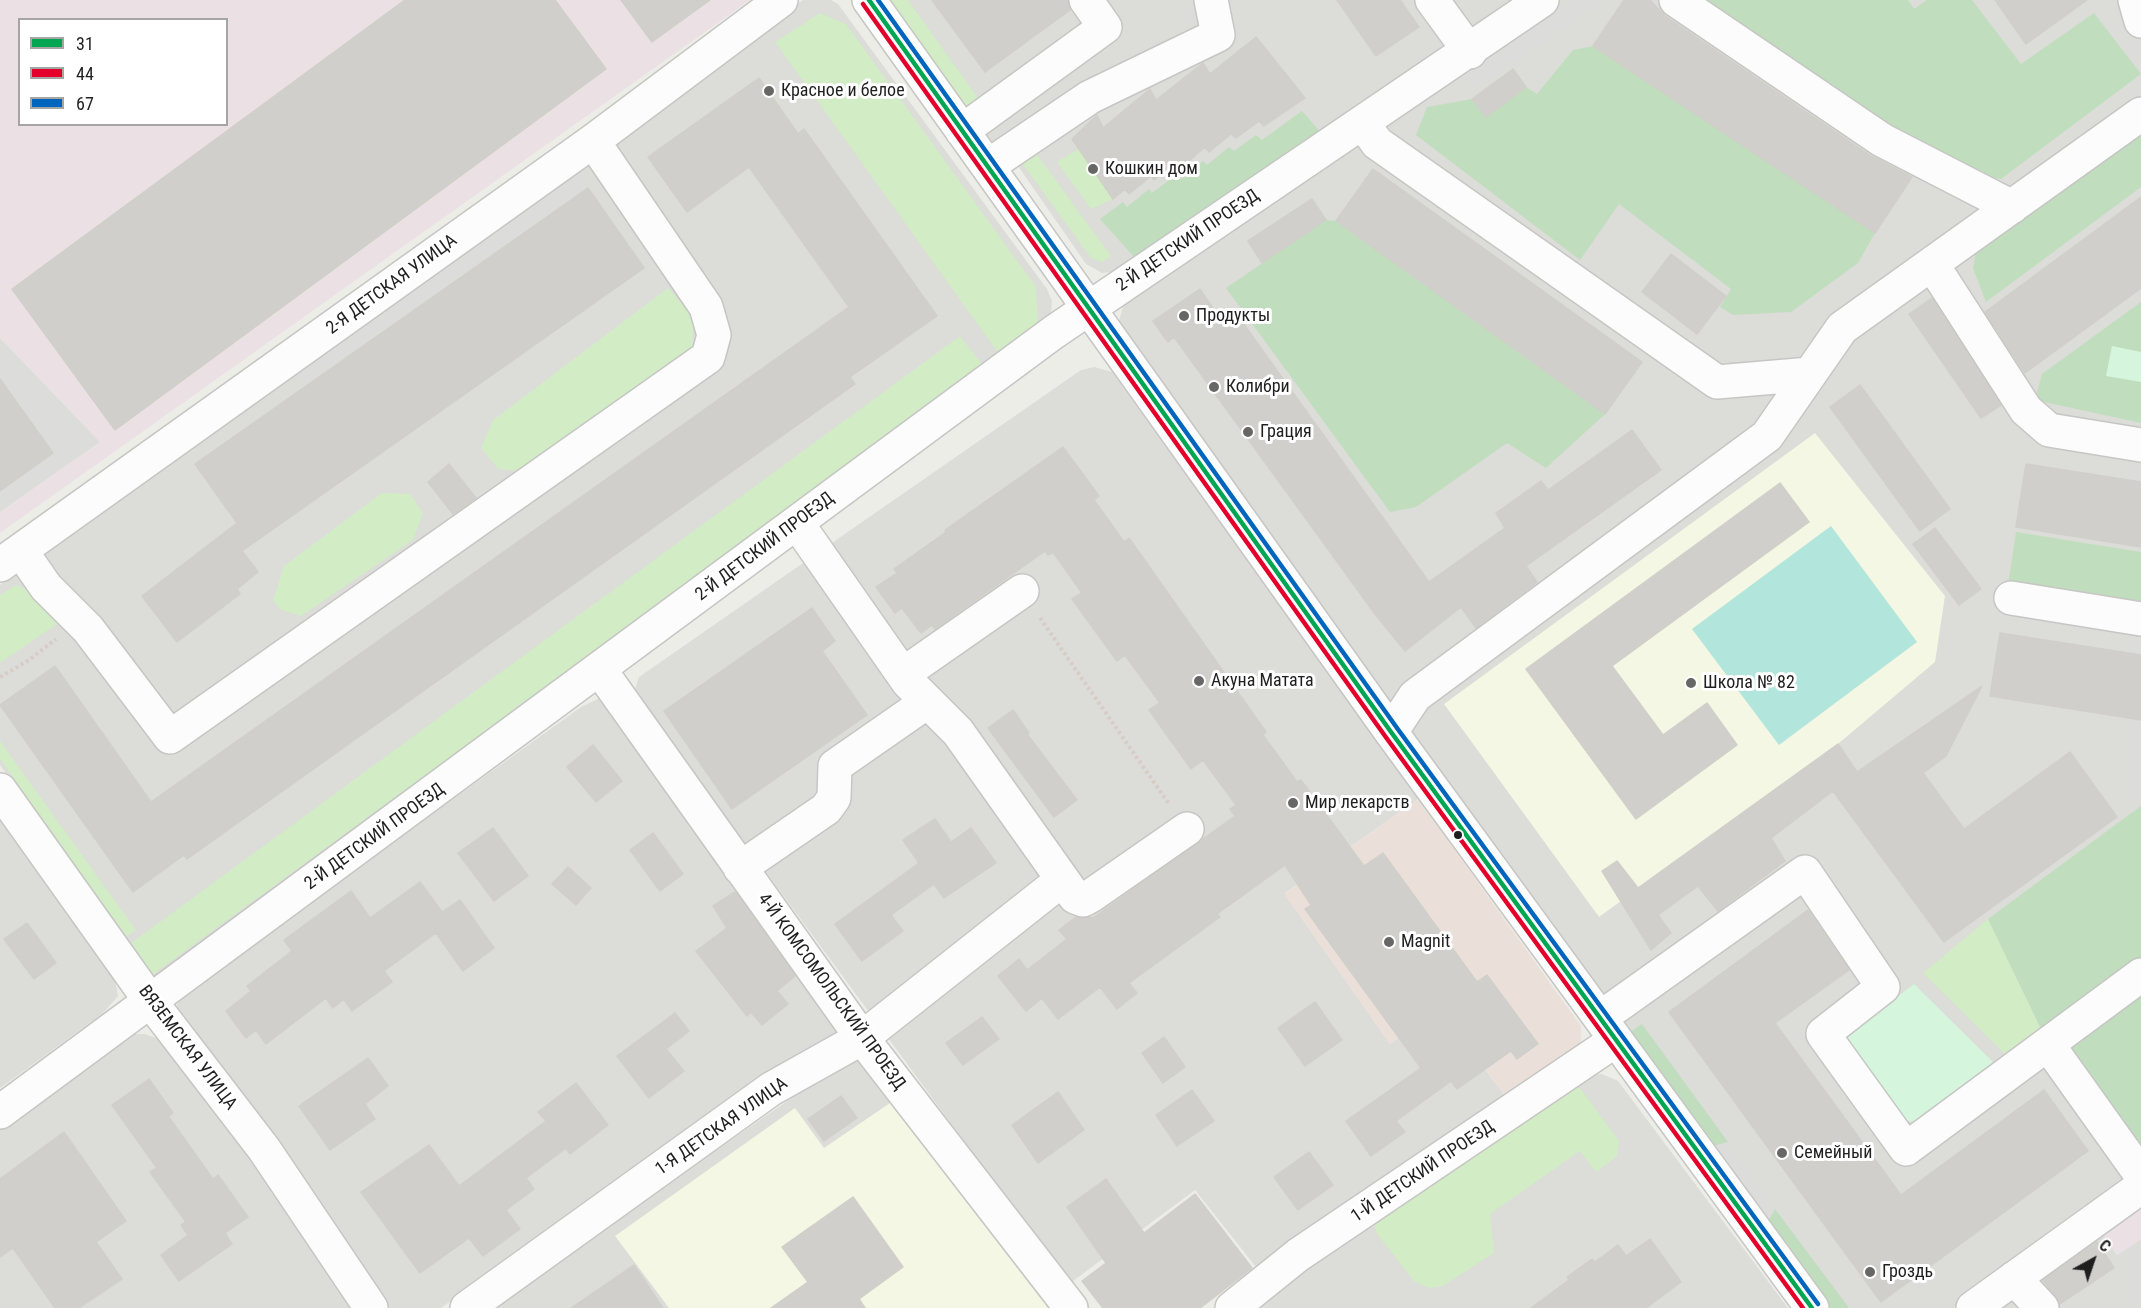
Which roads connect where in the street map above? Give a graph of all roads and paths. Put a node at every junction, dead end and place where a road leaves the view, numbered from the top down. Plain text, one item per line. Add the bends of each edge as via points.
1 (780, 0) edge
2 (869, 0) edge
3 (1086, 0) edge
4 (1211, 0) edge
5 (1432, 0) edge
6 (1542, 0) edge
7 (1676, 0) edge
8 (2135, 0) edge
9 (2141, 21) edge
10 (1470, 52) junction
11 (2141, 114) edge
12 (1363, 123) junction
13 (962, 130) junction
14 (593, 141) junction
15 (988, 166) junction
16 (2012, 207) junction
17 (1932, 264) junction
18 (1088, 308) junction
19 (1810, 374) junction
20 (2141, 445) edge
21 (797, 523) junction
22 (10, 558) edge
23 (1022, 591) joint
24 (2011, 598) dead end
25 (2141, 619) edge
26 (80, 620) junction
27 (600, 670) junction
28 (903, 674) junction
29 (0, 677) edge
30 (927, 702) junction
31 (1391, 732) junction
32 (0, 790) edge
33 (1187, 829) joint
34 (741, 868) junction
35 (1062, 880) junction
36 (2141, 975) edge
37 (151, 1002) junction
38 (1608, 1029) junction
39 (862, 1038) junction
40 (2049, 1046) junction
41 (0, 1112) edge
42 (2141, 1175) edge
43 (2141, 1187) edge
44 (2013, 1278) junction
45 (370, 1308) edge
46 (467, 1308) edge
47 (1071, 1308) edge
48 (1233, 1308) edge
49 (1812, 1308) edge
50 (1973, 1308) edge
51 (2042, 1308) edge

1 - 14 street, 2-Я ДЕТСКАЯ УЛИЦА
2 - 13 street
3 - 13 street via 1105,27
4 - 15 street via 1218,35 1090,97
5 - 10 street
6 - 10 street, 2-Й ДЕТСКИЙ ПРОЕЗД
7 - 16 street via 1882,140
8 - 9 street
10 - 12 street, 2-Й ДЕТСКИЙ ПРОЕЗД
11 - 16 street
12 - 18 street, 2-Й ДЕТСКИЙ ПРОЕЗД
12 - 19 street via 1377,143 1717,382
13 - 15 street
14 - 22 street, 2-Я ДЕТСКАЯ УЛИЦА
14 - 26 street via 706,307 714,334 708,357 170,737
15 - 18 street
16 - 17 street
17 - 19 street via 1842,328
17 - 20 street via 2026,410 2049,430
18 - 21 street, 2-Й ДЕТСКИЙ ПРОЕЗД
18 - 31 street
19 - 31 street via 1767,436 1415,696
21 - 27 street, 2-Й ДЕТСКИЙ ПРОЕЗД
21 - 28 street
22 - 26 street
23 - 28 street
23 - 33 path
24 - 25 street
26 - 29 path
27 - 34 street, 4-Й КОМСОМОЛЬСКИЙ ПРОЕЗД
27 - 37 street, 2-Й ДЕТСКИЙ ПРОЕЗД
28 - 30 street
30 - 34 street via 835,766 834,798 826,809
30 - 35 street via 958,732
31 - 38 street
32 - 37 street, ВЯЗЕМСКАЯ УЛИЦА
33 - 35 street via 1083,900 1075,897
34 - 39 street, 4-Й КОМСОМОЛЬСКИЙ ПРОЕЗД
35 - 39 street, 1-Я ДЕТСКАЯ УЛИЦА
36 - 40 street
37 - 41 street, 2-Й ДЕТСКИЙ ПРОЕЗД
37 - 45 street, ВЯЗЕМСКАЯ УЛИЦА via 264,1149
38 - 40 street, 1-Й ДЕТСКИЙ ПРОЕЗД via 1805,872 1883,987 1823,1034 1906,1149
38 - 48 street, 1-Й ДЕТСКИЙ ПРОЕЗД via 1298,1255
38 - 49 street
39 - 46 street, 1-Я ДЕТСКАЯ УЛИЦА via 771,1089
39 - 47 street, 4-Й КОМСОМОЛЬСКИЙ ПРОЕЗД
40 - 42 street
43 - 44 street
44 - 50 street
44 - 51 street

